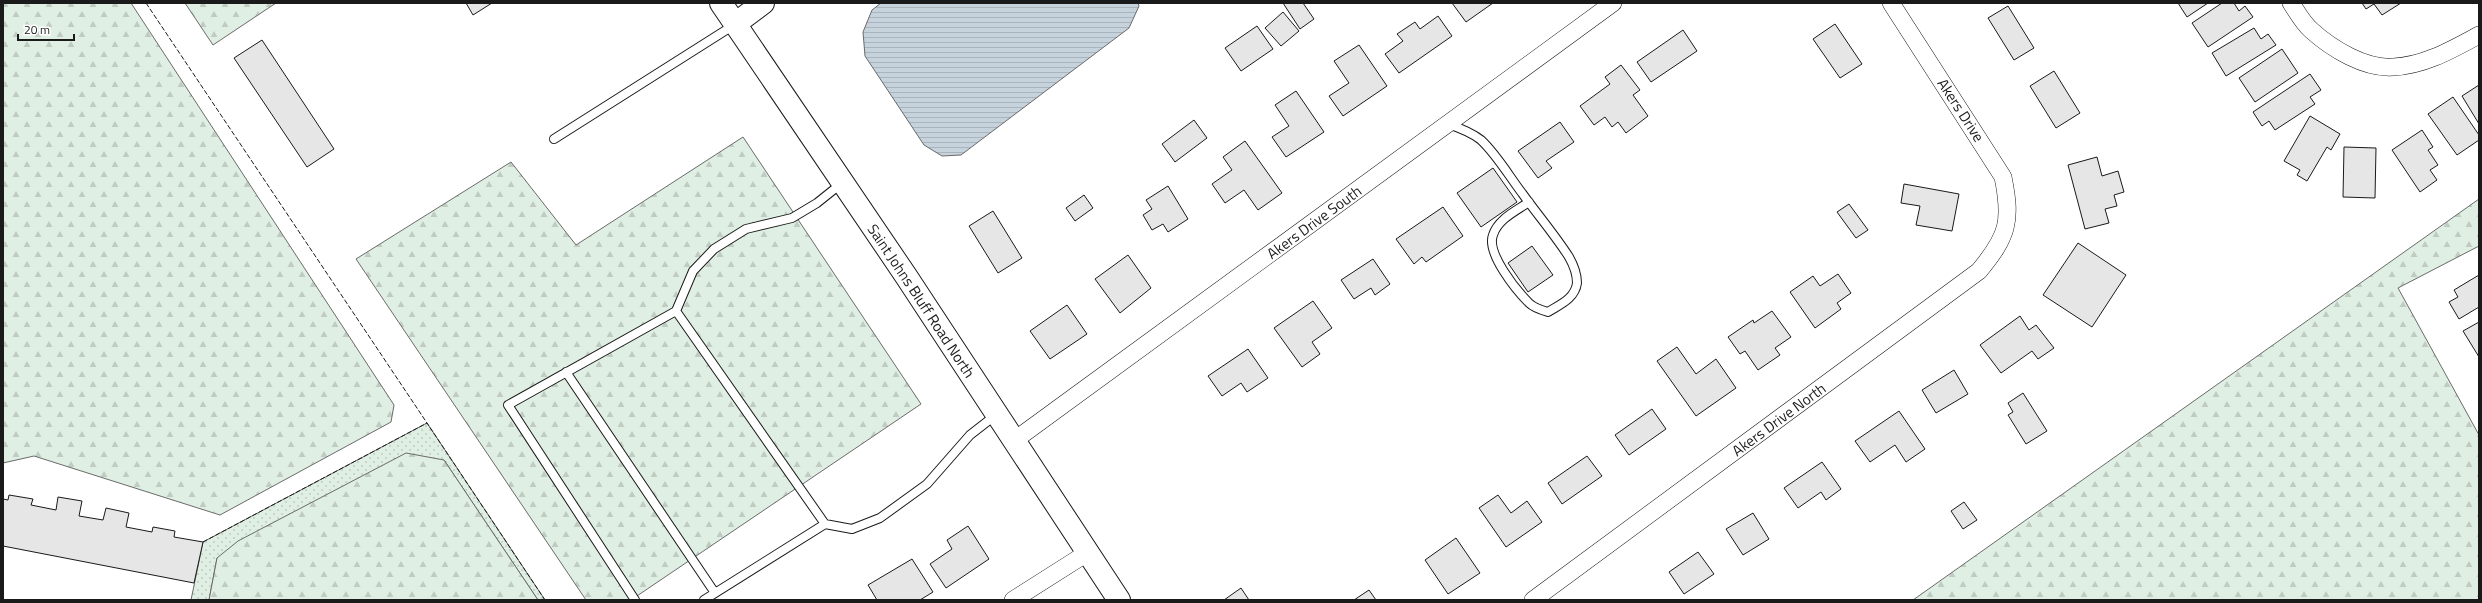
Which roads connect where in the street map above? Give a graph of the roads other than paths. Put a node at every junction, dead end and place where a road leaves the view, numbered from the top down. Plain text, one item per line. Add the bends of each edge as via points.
1 (720, 3) edge
2 (763, 3) edge
3 (1614, 3) edge
4 (1891, 3) edge
5 (2291, 3) edge
6 (735, 24) junction
7 (2479, 35) edge
8 (1448, 124) junction
9 (554, 139) dead end
10 (843, 182) junction
11 (1529, 202) junction
12 (2007, 224) joint
13 (676, 311) junction
14 (566, 372) junction
15 (997, 413) junction
16 (1015, 440) junction
17 (825, 524) junction
18 (1087, 553) junction
19 (715, 593) junction
20 (635, 600) edge
21 (704, 600) edge
22 (1013, 600) edge
23 (1120, 600) edge
24 (1533, 600) edge

1 - 6 main road, Saint Johns Bluff Road North
2 - 6 main road
3 - 8 street, Akers Drive South
4 - 12 street, Akers Drive via 2003,177 2007,199
5 - 7 street via 2310,30 2340,51 2370,65 2393,68 2418,63 2454,49
6 - 9 lane
6 - 10 main road, Saint Johns Bluff Road North
8 - 11 lane via 1466,130 1481,140
8 - 16 street, Akers Drive South
10 - 13 lane via 817,203 792,218 746,229 714,249 693,271
10 - 15 main road, Saint Johns Bluff Road North
11 - 11 lane via 1569,258 1576,273 1577,284 1570,298 1548,312 1538,310 1529,303 1496,260 1491,243 1501,221
12 - 24 street, Akers Drive North via 2002,241 1979,271
13 - 14 lane
13 - 17 lane
14 - 19 lane
14 - 20 lane via 508,405
15 - 16 main road, Saint Johns Bluff Road North
15 - 17 lane via 970,435 927,484 880,518 852,529
16 - 18 main road, Saint Johns Bluff Road North
17 - 19 lane
18 - 22 street
18 - 23 main road, Saint Johns Bluff Road North
19 - 21 lane

